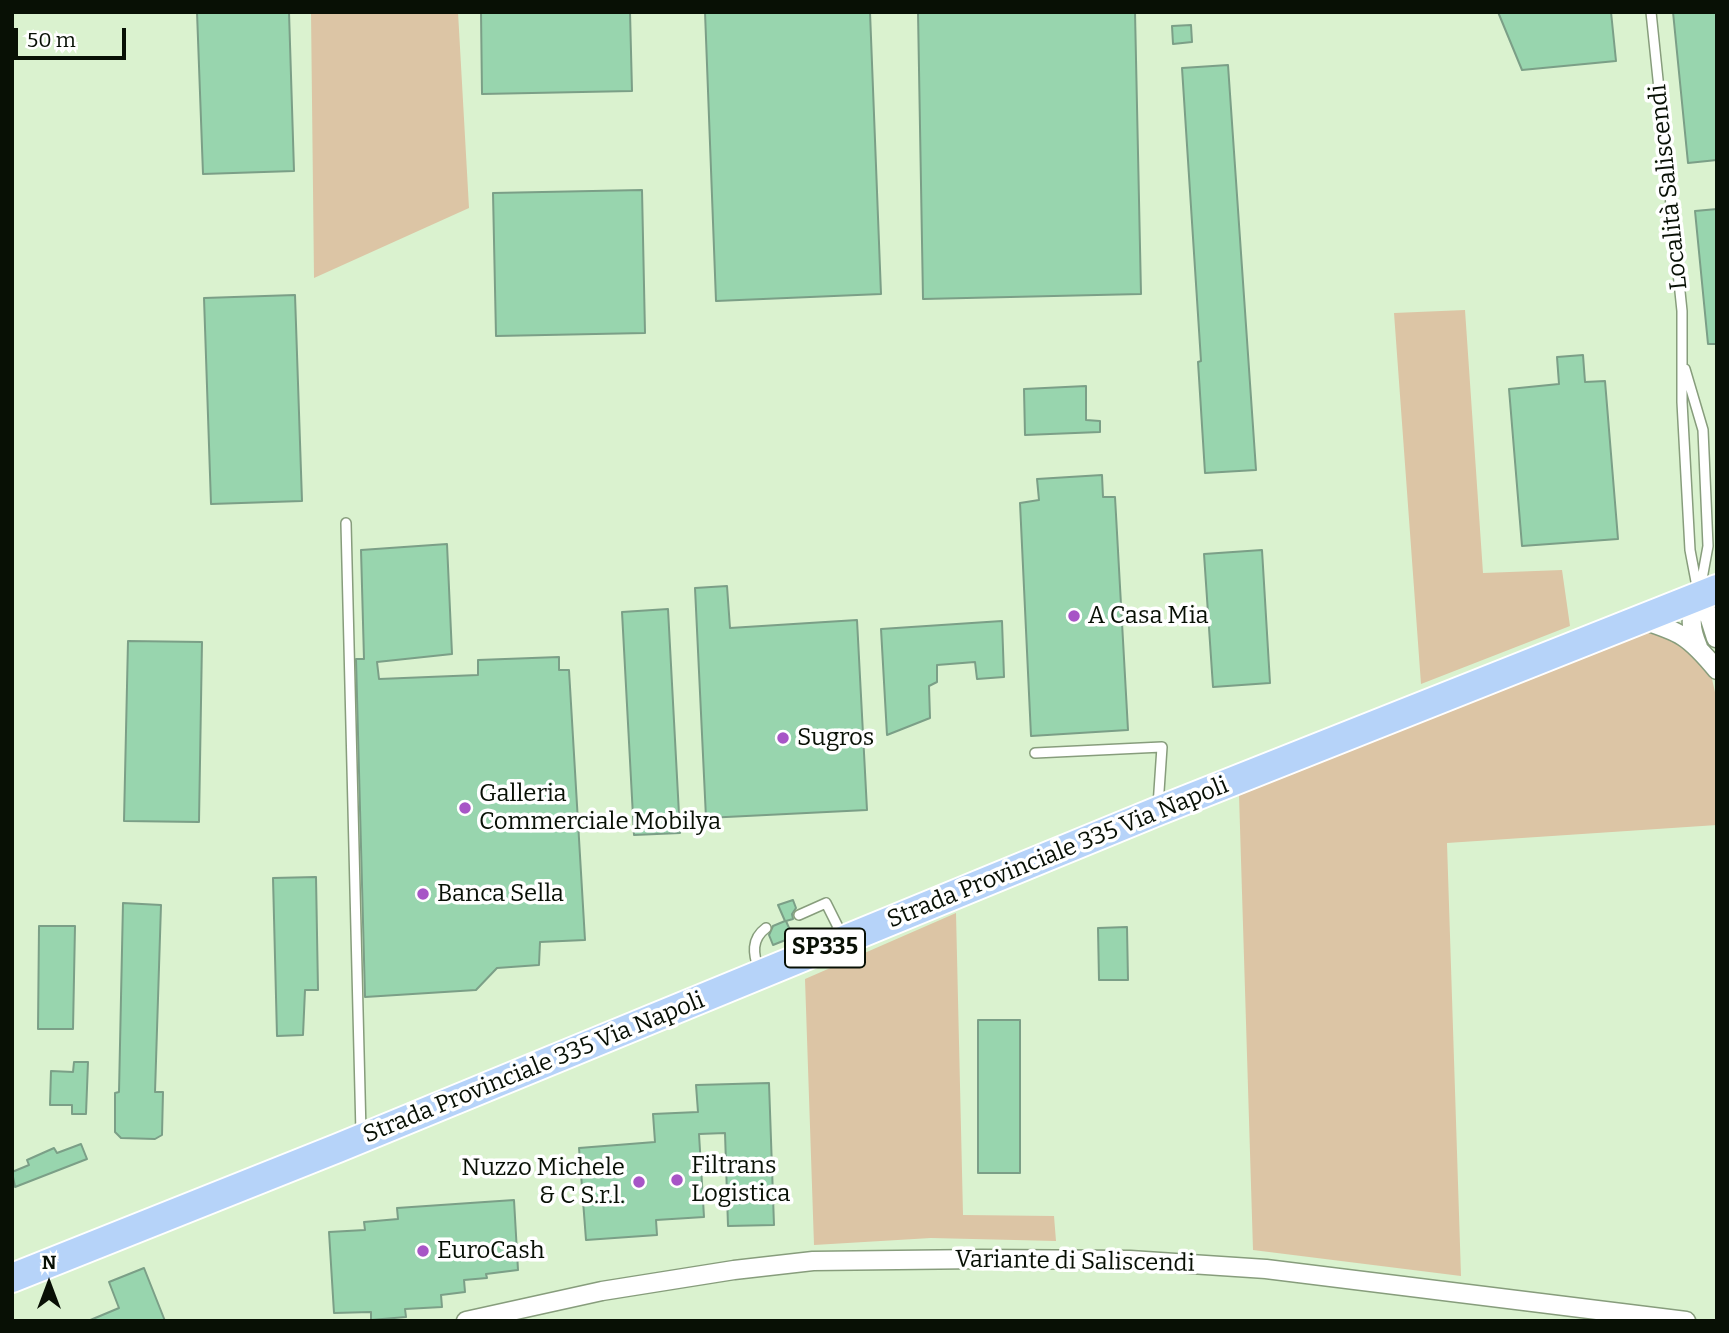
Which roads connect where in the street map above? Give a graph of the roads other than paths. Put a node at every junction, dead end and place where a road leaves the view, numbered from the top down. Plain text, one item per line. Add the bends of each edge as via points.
1 (1650, 12) edge
2 (1683, 361) junction
3 (346, 523) dead end
4 (1708, 593) edge
5 (1639, 619) junction
6 (1717, 621) edge
7 (1716, 639) edge
8 (1698, 647) junction
9 (1717, 648) edge
10 (1717, 670) edge
11 (1035, 753) dead end
12 (1158, 811) junction
13 (799, 915) dead end
14 (766, 928) dead end
15 (844, 940) junction
16 (760, 974) junction
17 (361, 1139) junction
18 (12, 1278) edge
19 (466, 1321) edge
20 (1686, 1321) edge

1 - 2 lane, Località Saliscendi via 1682,311
2 - 4 lane, Località Saliscendi via 1703,430
2 - 4 lane, Località Saliscendi via 1690,550
3 - 17 lane
4 - 5 main road, Strada Provinciale 335 Via Napoli / SP335
4 - 7 street
4 - 8 street via 1691,614 1691,631
5 - 8 street via 1679,632
5 - 12 main road, Strada Provinciale 335 Via Napoli / SP335
6 - 7 street
7 - 9 street
8 - 10 street
11 - 12 lane via 1162,747
12 - 15 main road, Strada Provinciale 335 Via Napoli / SP335
13 - 15 lane via 826,904
14 - 16 lane via 754,942
15 - 16 main road, Strada Provinciale 335 Via Napoli / SP335
16 - 17 main road, Strada Provinciale 335 Via Napoli / SP335
17 - 18 main road, Strada Provinciale 335 Via Napoli / SP335
19 - 20 street, Variante di Saliscendi via 602,1291 734,1270 813,1261 981,1259 1266,1269

